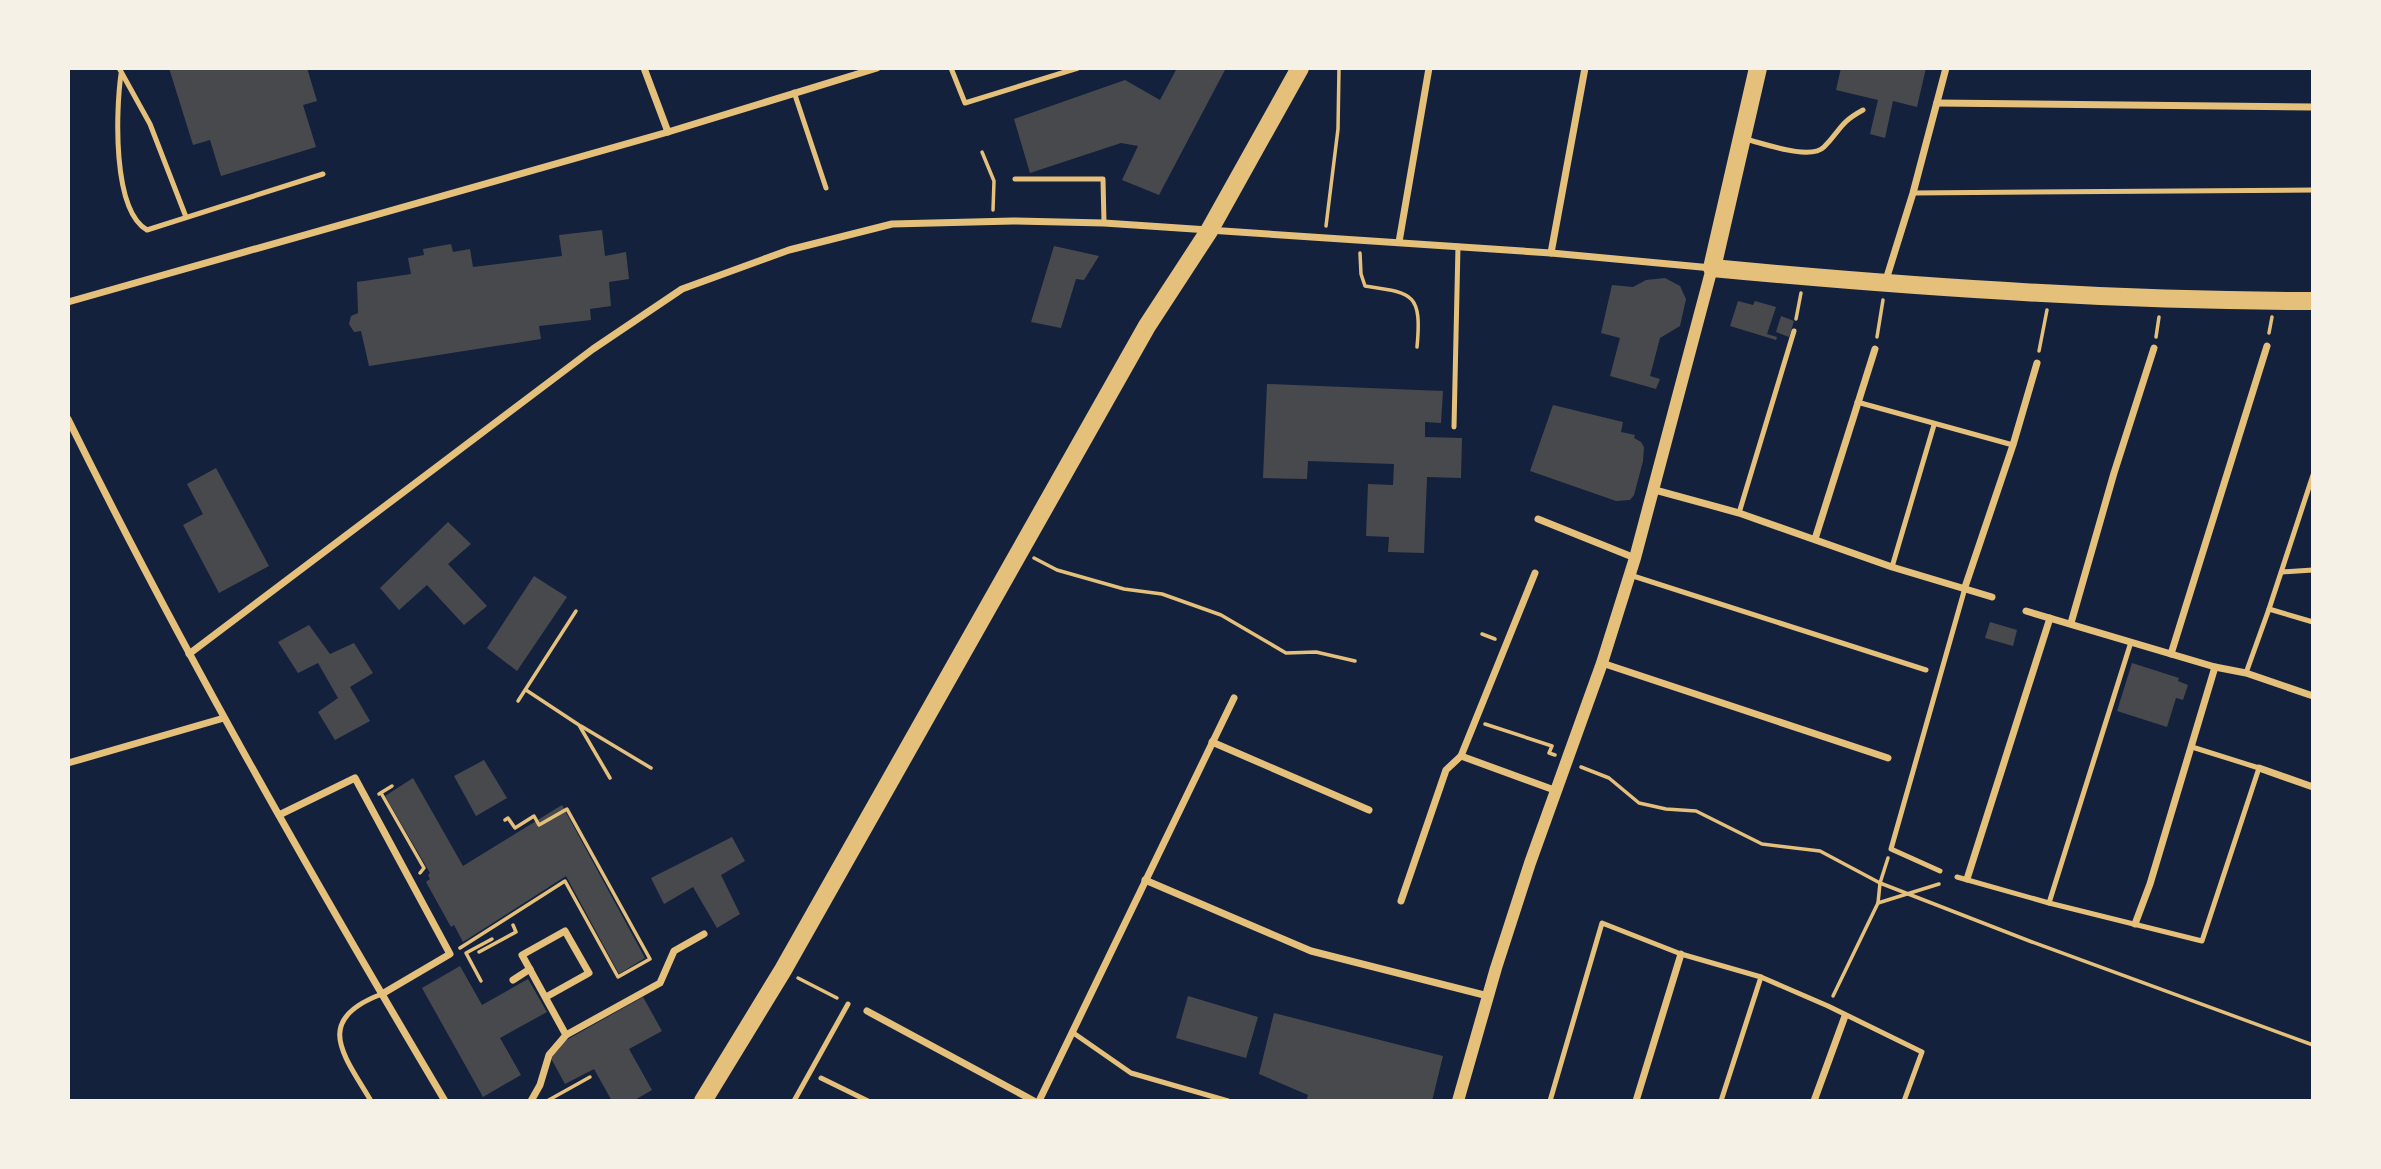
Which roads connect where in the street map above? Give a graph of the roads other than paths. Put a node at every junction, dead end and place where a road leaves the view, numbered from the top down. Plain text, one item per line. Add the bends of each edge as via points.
1 (644, 68) edge
2 (877, 68) edge
3 (951, 68) edge
4 (1077, 68) edge
5 (1300, 68) edge
6 (1429, 68) edge
7 (1585, 68) edge
8 (1758, 68) edge
9 (1946, 68) edge
10 (867, 70) edge
11 (120, 71) edge
12 (794, 92) junction
13 (1937, 103) junction
14 (2313, 107) edge
15 (1863, 110) dead end
16 (668, 132) junction
17 (1742, 138) junction
18 (323, 174) dead end
19 (1015, 179) dead end
20 (826, 188) dead end
21 (2313, 190) edge
22 (1913, 193) junction
23 (186, 217) junction
24 (1104, 223) junction
25 (1209, 231) junction
26 (1399, 242) junction
27 (1458, 246) junction
28 (1550, 253) junction
29 (1712, 268) junction
30 (1885, 284) junction
31 (2313, 301) edge
32 (68, 302) edge
33 (1794, 331) road end
34 (2267, 346) road end
35 (2154, 348) road end
36 (1875, 349) road end
37 (2037, 363) road end
38 (1857, 402) junction
39 (68, 419) edge
40 (1934, 425) junction
41 (1454, 427) dead end
42 (2013, 445) junction
43 (2313, 475) edge
44 (1655, 490) junction
45 (1739, 513) junction
46 (1538, 519) dead end
47 (1815, 539) junction
48 (1635, 558) junction
49 (1892, 567) junction
50 (2313, 569) edge
51 (2282, 572) junction
52 (1535, 573) dead end
53 (1630, 575) junction
54 (1965, 587) junction
55 (1992, 597) dead end
56 (2270, 609) junction
57 (2026, 611) dead end
58 (2050, 618) junction
59 (2313, 622) edge
60 (2071, 623) junction
61 (2131, 642) junction
62 (190, 654) junction
63 (2171, 654) junction
64 (1602, 663) junction
65 (2215, 667) junction
66 (1926, 670) dead end
67 (2246, 673) junction
68 (2313, 696) edge
69 (1234, 698) dead end
70 (224, 718) junction
71 (1212, 742) junction
72 (2192, 747) junction
73 (1461, 756) junction
74 (1888, 758) dead end
75 (68, 763) edge
76 (2259, 768) junction
77 (2313, 787) edge
78 (1557, 790) junction
79 (1369, 810) dead end
80 (279, 814) junction
81 (1940, 872) dead end
82 (1957, 877) road end
83 (1967, 879) junction
84 (1145, 880) junction
85 (1401, 901) dead end
86 (2049, 903) junction
87 (2135, 924) junction
88 (704, 934) dead end
89 (1681, 954) junction
90 (530, 970) junction
91 (1761, 977) junction
92 (513, 979) dead end
93 (382, 994) junction
94 (1488, 996) junction
95 (546, 997) junction
96 (848, 1004) road end
97 (867, 1012) dead end
98 (1845, 1016) junction
99 (1072, 1032) junction
100 (566, 1035) junction
101 (821, 1078) dead end
102 (371, 1101) edge
103 (445, 1101) edge
104 (531, 1101) edge
105 (703, 1101) edge
106 (794, 1101) edge
107 (868, 1101) edge
108 (1036, 1101) edge
109 (1228, 1101) edge
110 (1458, 1101) edge
111 (1550, 1101) edge
112 (1636, 1101) edge
113 (1721, 1101) edge
114 (1814, 1101) edge
115 (1904, 1101) edge

1 - 16 street
2 - 10 street
3 - 4 lane via 965,103
5 - 25 main road
6 - 26 street
7 - 28 street
8 - 17 main road
9 - 13 street
10 - 12 street
11 - 23 lane via 150,124
11 - 23 lane via 118,161 132,215 147,230
12 - 16 street
12 - 20 lane
13 - 14 street
13 - 22 street
15 - 17 lane via 1846,119 1823,148 1812,154
16 - 32 street
17 - 29 main road
18 - 23 lane
19 - 24 lane via 1103,179
21 - 22 lane
22 - 30 street
24 - 25 street
24 - 62 street via 891,223 789,250 682,289 593,349
25 - 26 street
25 - 105 main road via 1147,326 783,970
26 - 27 street
27 - 28 street
27 - 41 lane
28 - 29 street
29 - 30 main road
29 - 44 street
30 - 31 main road
33 - 45 lane
34 - 63 street
35 - 60 street
36 - 38 street
37 - 42 street
38 - 40 lane
38 - 47 street
39 - 62 street
40 - 42 lane
40 - 49 lane
42 - 54 street
43 - 51 lane
44 - 45 street
44 - 48 street
45 - 47 street
46 - 48 street
47 - 49 street
48 - 53 street
49 - 54 street
50 - 51 lane
51 - 56 lane
52 - 73 street
53 - 64 street
53 - 66 lane
54 - 55 street
54 - 81 lane via 1891,849
56 - 59 lane
56 - 67 lane
57 - 58 street
58 - 60 street
58 - 83 street
60 - 61 street
61 - 63 street
61 - 86 lane
62 - 70 street
63 - 65 street
64 - 74 street
64 - 78 street
65 - 67 street
65 - 72 street
67 - 68 street
69 - 71 street
70 - 75 street
70 - 80 street
71 - 79 street
71 - 84 street
72 - 76 lane
72 - 87 street
73 - 78 street
73 - 85 street via 1446,770
76 - 77 street
76 - 87 lane via 2202,941
78 - 94 street
80 - 93 street
80 - 93 street via 355,778 450,954
82 - 83 lane
83 - 86 lane
84 - 94 street via 1311,951
84 - 99 street
86 - 87 lane
88 - 100 street via 674,951 660,983
89 - 91 lane
89 - 111 lane via 1602,923
89 - 112 street
90 - 92 street
90 - 95 street
90 - 95 street via 522,956 565,931 589,973
91 - 98 lane
91 - 113 lane
93 - 102 lane via 351,1009 340,1033 341,1049
93 - 103 street
94 - 110 street
95 - 100 street
96 - 106 lane
97 - 108 street
98 - 114 street
98 - 115 lane via 1922,1052
99 - 108 street
99 - 109 lane via 1131,1073
100 - 104 street via 549,1055
101 - 107 lane

